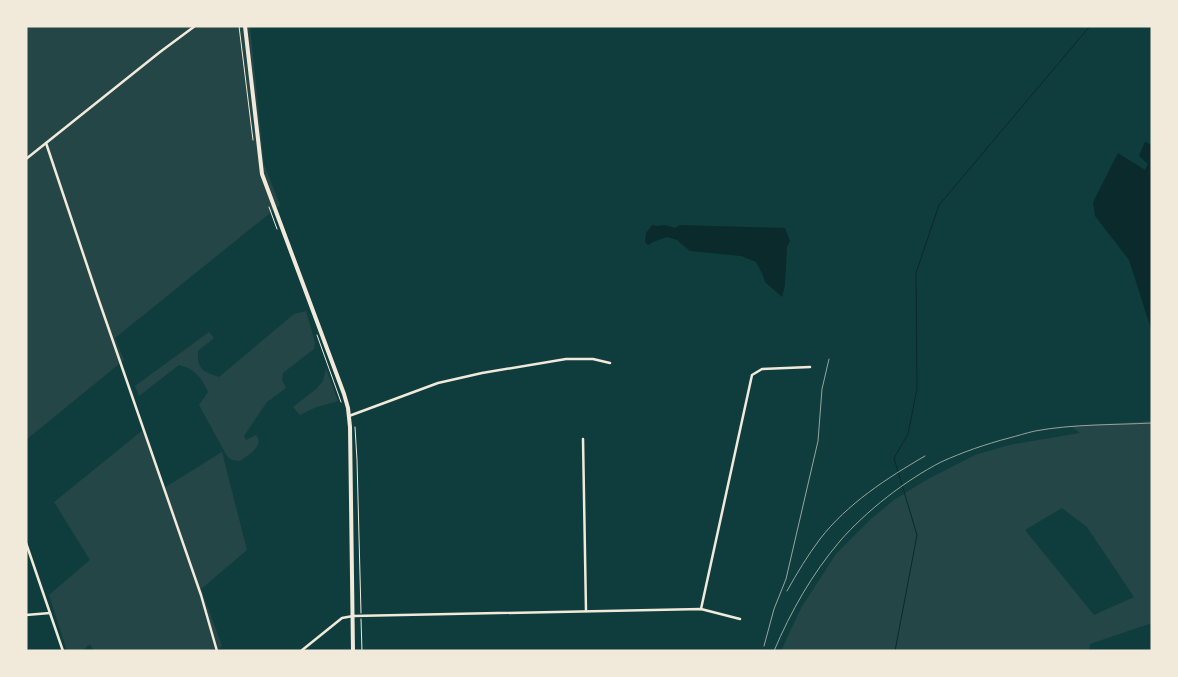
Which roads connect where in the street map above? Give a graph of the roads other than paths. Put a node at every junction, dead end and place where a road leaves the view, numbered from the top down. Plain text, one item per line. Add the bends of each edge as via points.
1 (195, 26) edge
2 (245, 26) edge
3 (46, 143) junction
4 (26, 159) edge
5 (610, 363) dead end
6 (810, 367) dead end
7 (349, 416) junction
8 (583, 439) dead end
9 (26, 543) edge
10 (700, 609) junction
11 (586, 611) junction
12 (50, 612) junction
13 (26, 615) edge
14 (353, 616) junction
15 (740, 619) dead end
16 (63, 651) edge
17 (217, 651) edge
18 (301, 651) edge
19 (353, 651) edge

1 - 3 street
2 - 7 main road via 262,174 344,394
3 - 4 street
3 - 17 street via 201,595
5 - 7 street via 566,359 482,373 438,383
6 - 10 street via 762,369 752,375
7 - 14 main road via 352,427
8 - 11 street
9 - 12 street
10 - 11 street
10 - 15 street
11 - 14 street
12 - 13 street
12 - 16 street
14 - 18 street via 342,618
14 - 19 main road

